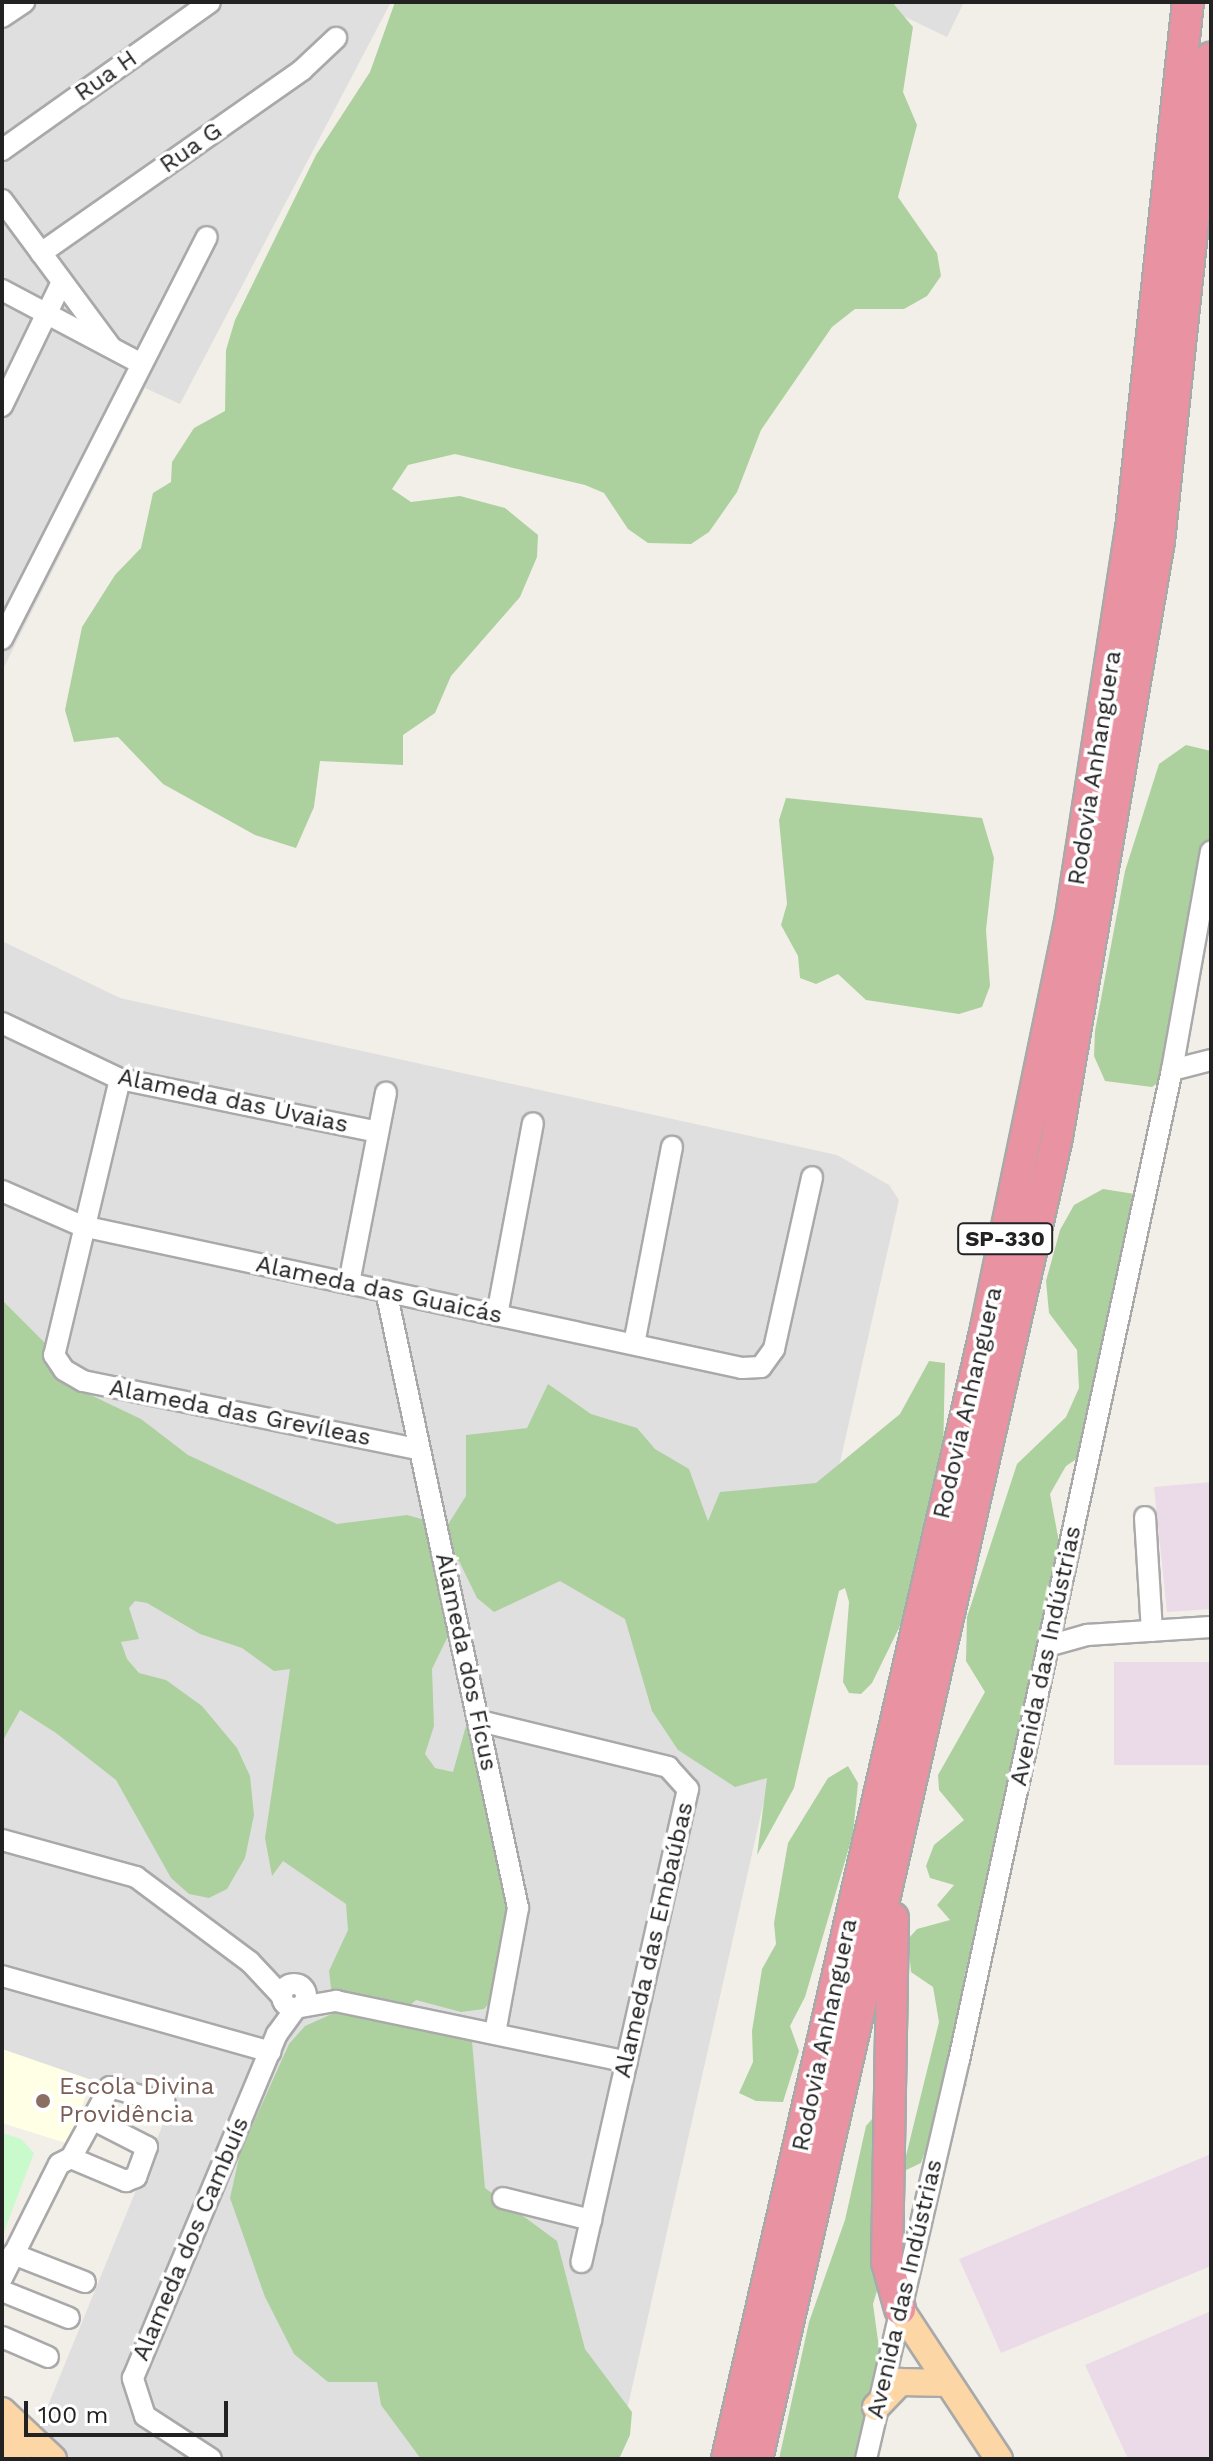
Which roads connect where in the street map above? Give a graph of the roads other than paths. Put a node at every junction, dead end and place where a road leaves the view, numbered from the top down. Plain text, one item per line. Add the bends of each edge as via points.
1 (24, 2) edge
2 (210, 2) edge
3 (1188, 2) edge
4 (2, 17) edge
5 (336, 38) dead end
6 (1211, 58) edge
7 (2, 150) edge
8 (2, 200) edge
9 (207, 237) dead end
10 (41, 253) junction
11 (62, 282) junction
12 (2, 290) edge
13 (49, 314) junction
14 (110, 346) junction
15 (140, 363) junction
16 (2, 406) edge
17 (2, 639) edge
18 (1211, 851) edge
19 (2, 1023) edge
20 (1211, 1060) edge
21 (1172, 1070) junction
22 (120, 1079) junction
23 (386, 1093) dead end
24 (533, 1123) dead end
25 (378, 1132) junction
26 (672, 1147) dead end
27 (812, 1177) dead end
28 (2, 1191) edge
29 (82, 1226) junction
30 (349, 1283) junction
31 (386, 1291) junction
32 (497, 1315) junction
33 (634, 1344) junction
34 (418, 1449) junction
35 (1145, 1517) dead end
36 (1211, 1627) edge
37 (1152, 1631) junction
38 (1048, 1646) junction
39 (480, 1721) junction
40 (2, 1840) edge
41 (884, 1895) junction
42 (2, 1976) edge
43 (293, 1997) junction
44 (495, 2033) junction
45 (273, 2043) junction
46 (627, 2062) junction
47 (165, 2103) dead end
48 (92, 2119) junction
49 (71, 2158) junction
50 (503, 2198) dead end
51 (591, 2220) junction
52 (13, 2254) junction
53 (581, 2262) dead end
54 (2, 2278) edge
55 (85, 2282) dead end
56 (2, 2291) edge
57 (900, 2309) junction
58 (69, 2318) dead end
59 (2, 2337) edge
60 (48, 2357) dead end
61 (752, 2366) junction
62 (948, 2383) junction
63 (876, 2407) junction
64 (2, 2411) edge
65 (24, 2452) edge
66 (211, 2459) edge
67 (717, 2459) edge
68 (727, 2459) edge
69 (757, 2459) edge
70 (866, 2459) edge
71 (999, 2459) edge

1 - 4 street
2 - 7 street, Rua H
3 - 61 highway, Rodovia Anhanguera / SP-330 via 1133,515 1070,923 986,1328
5 - 10 street, Rua G via 302,70
6 - 41 highway, Rodovia Anhanguera / SP-330 via 1159,541 1100,907 1037,1229
8 - 10 street
9 - 15 street
10 - 11 street
11 - 13 street
11 - 14 street
12 - 13 street
13 - 14 street
13 - 16 street
14 - 15 street
15 - 17 street
18 - 21 street, Avenida das Indústrias
19 - 22 street, Alameda das Uvaias
20 - 21 street
21 - 38 street, Avenida das Indústrias
22 - 25 street, Alameda das Uvaias
22 - 29 street
23 - 25 street
24 - 32 street
25 - 30 street
26 - 33 street
27 - 33 street, Alameda das Guaicás via 774,1349 761,1367
28 - 29 street, Alameda das Guaicás
29 - 30 street, Alameda das Guaicás
29 - 34 street, Alameda das Grevíleas via 54,1355 64,1370 83,1381
30 - 31 street, Alameda das Guaicás
31 - 32 street, Alameda das Guaicás
31 - 34 street, Alameda dos Fícus
32 - 33 street, Alameda das Guaicás
34 - 39 street, Alameda dos Fícus
35 - 37 street
36 - 37 street
37 - 38 street via 1087,1635
38 - 57 street, Avenida das Indústrias
39 - 44 street, Alameda dos Fícus via 518,1908
39 - 46 street, Alameda das Embaúbas via 668,1767 688,1789
40 - 43 street via 136,1877
41 - 57 highway via 896,1925 887,2262
41 - 69 highway, Rodovia Anhanguera / SP-330
42 - 45 street
43 - 44 street
43 - 45 street, Alameda dos Cambuís
44 - 46 street
45 - 66 street, Alameda dos Cambuís via 133,2378 145,2416
46 - 51 street, Alameda das Embaúbas
47 - 48 street via 110,2087
48 - 49 street
48 - 49 street via 147,2147 136,2177 126,2181
49 - 52 street via 48,2176
50 - 51 street
51 - 53 street, Alameda das Embaúbas
52 - 54 street
52 - 55 street
56 - 58 street
57 - 62 main road
57 - 63 street, Avenida das Indústrias
59 - 60 street
61 - 67 highway
61 - 68 highway, Rodovia Anhanguera / SP-330
62 - 63 main road via 900,2382
62 - 71 main road
63 - 70 street, Avenida das Indústrias
64 - 65 main road

